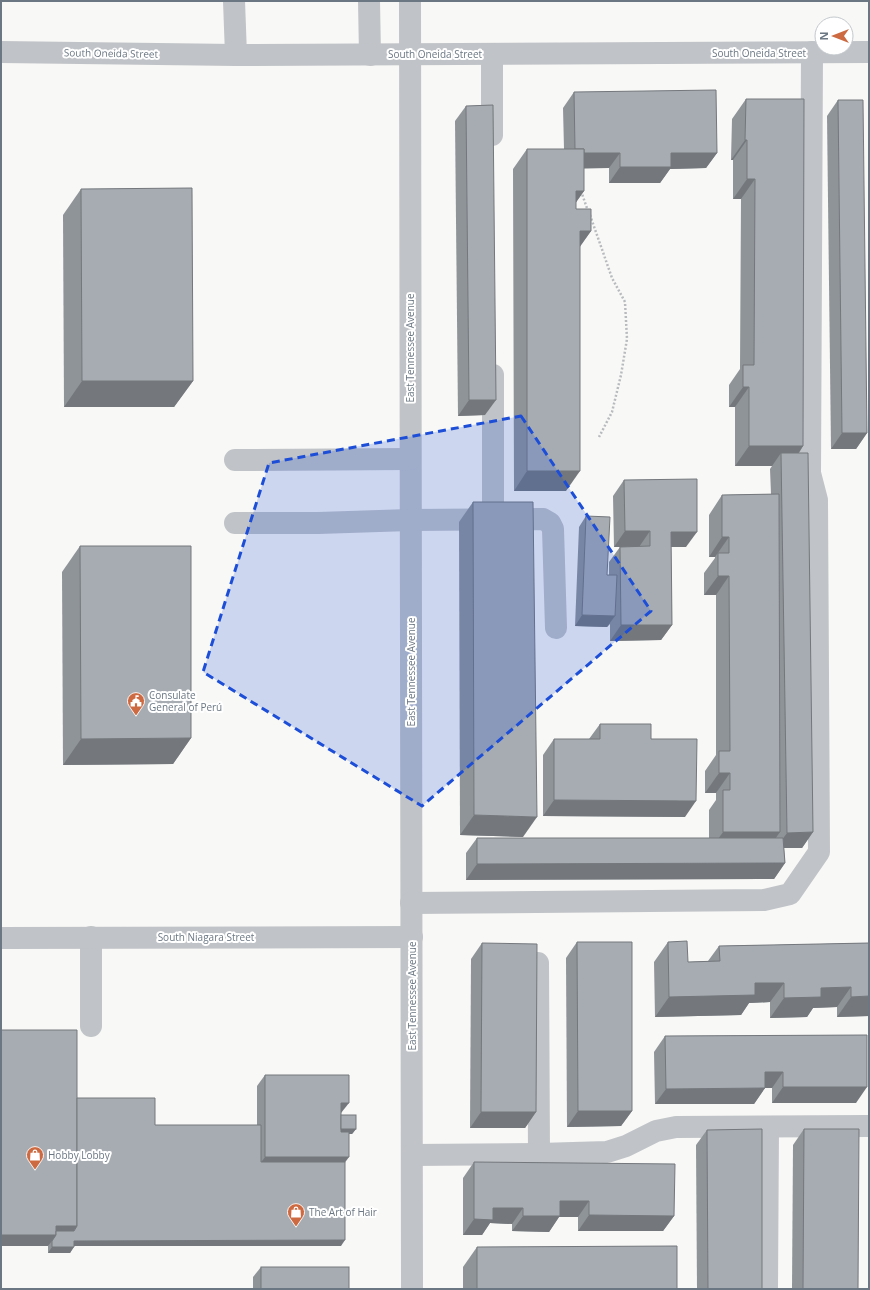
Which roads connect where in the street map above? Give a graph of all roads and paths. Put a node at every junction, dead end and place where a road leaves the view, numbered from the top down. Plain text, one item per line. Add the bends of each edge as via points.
1 (234, 1) edge
2 (369, 1) edge
3 (410, 1) edge
4 (1, 52) edge
5 (812, 52) junction
6 (869, 52) edge
7 (236, 54) junction
8 (370, 54) junction
9 (409, 54) junction
10 (492, 54) junction
11 (492, 157) edge
12 (581, 190) edge
13 (492, 354) edge
14 (599, 437) dead end
15 (410, 459) junction
16 (235, 460) dead end
17 (410, 520) junction
18 (493, 520) junction
19 (235, 523) dead end
20 (556, 628) dead end
21 (411, 903) junction
22 (91, 937) junction
23 (412, 937) junction
24 (1, 938) edge
25 (538, 963) edge
26 (91, 1026) dead end
27 (869, 1126) edge
28 (768, 1127) junction
29 (539, 1154) junction
30 (412, 1155) junction
31 (412, 1289) edge
32 (767, 1289) edge

1 - 7 street
2 - 8 street
3 - 9 street, East Tennessee Avenue
4 - 7 street, South Oneida Street
5 - 6 street, South Oneida Street
5 - 10 street, South Oneida Street
5 - 21 street via 810,473 817,500 819,852 790,894 764,900
7 - 8 street, South Oneida Street
8 - 9 street, South Oneida Street
9 - 10 street, South Oneida Street
9 - 15 street, East Tennessee Avenue
10 - 11 street
12 - 14 path via 612,278 625,302 627,340 621,375 612,412
13 - 18 street
15 - 16 street
15 - 17 street, East Tennessee Avenue
17 - 18 street
17 - 19 street
17 - 21 street, East Tennessee Avenue
18 - 20 street via 543,519 550,523 553,529
21 - 23 street, East Tennessee Avenue
22 - 23 street, South Niagara Street
22 - 24 street, South Niagara Street
22 - 26 street
23 - 30 street, East Tennessee Avenue
25 - 29 street
27 - 28 street
28 - 29 street via 676,1127 656,1131 607,1152
28 - 32 street
29 - 30 street
30 - 31 street, East Tennessee Avenue

